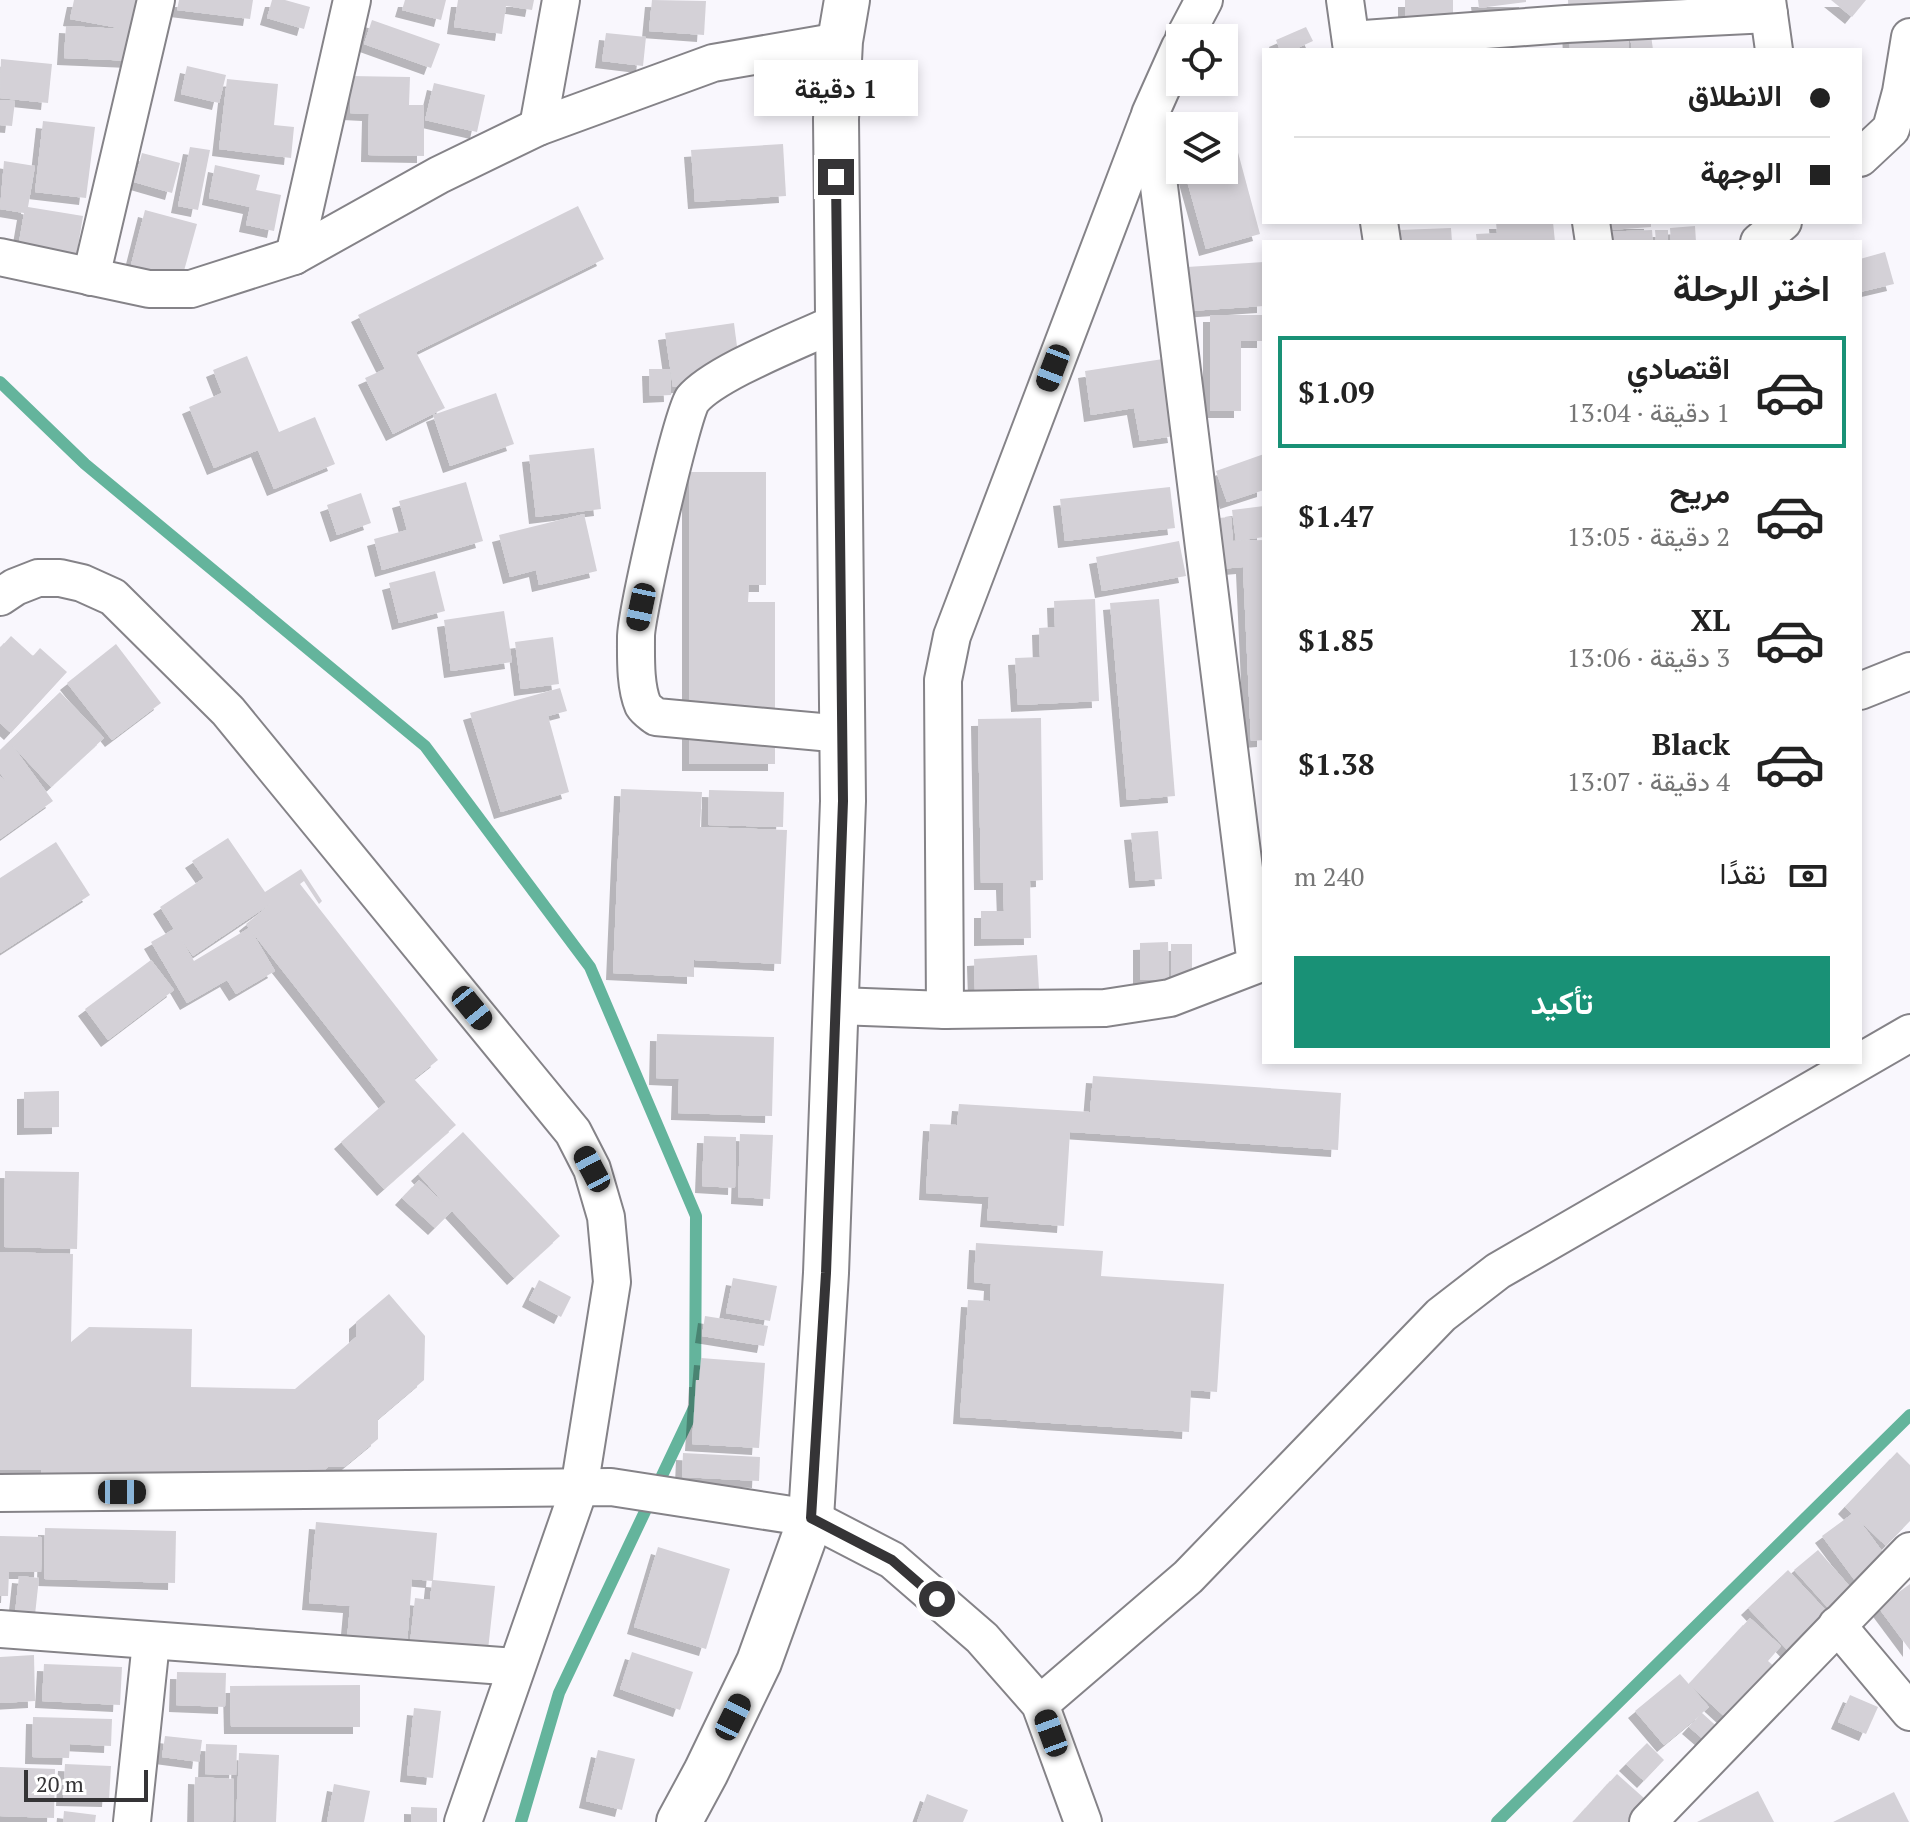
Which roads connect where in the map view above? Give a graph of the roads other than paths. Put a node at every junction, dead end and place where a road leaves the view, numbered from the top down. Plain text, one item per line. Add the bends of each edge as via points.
1 (156, 0) edge
2 (352, 0) edge
3 (561, 0) edge
4 (1204, 0) edge
5 (1345, 0) edge
6 (1768, 7) edge
7 (844, 20) edge
8 (1191, 24) edge
9 (1567, 25) edge
10 (1910, 37) edge
11 (1352, 45) edge
12 (1774, 48) edge
13 (1166, 78) edge
14 (1150, 114) junction
15 (538, 127) junction
16 (1862, 156) edge
17 (1781, 224) edge
18 (1761, 240) edge
19 (294, 256) junction
20 (0, 257) edge
21 (91, 277) junction
22 (838, 322) junction
23 (0, 597) edge
24 (1910, 671) edge
25 (1862, 690) edge
26 (843, 734) junction
27 (1260, 958) edge
28 (838, 1006) junction
29 (945, 1010) junction
30 (1910, 1033) edge
31 (1862, 1061) edge
32 (1856, 1064) edge
33 (579, 1489) junction
34 (0, 1493) edge
35 (811, 1518) junction
36 (1910, 1551) edge
37 (1837, 1625) junction
38 (0, 1629) edge
39 (151, 1642) junction
40 (516, 1667) junction
41 (1040, 1704) junction
42 (1910, 1712) edge
43 (132, 1822) edge
44 (463, 1822) edge
45 (679, 1822) edge
46 (1083, 1822) edge
47 (1648, 1822) edge

1 - 21 street
2 - 19 street
3 - 15 street
4 - 8 street
5 - 11 street
6 - 9 street
6 - 12 street
7 - 15 street
7 - 22 main road via 836,119
9 - 11 street
10 - 16 street via 1891,129
13 - 14 street
14 - 27 street
14 - 29 street via 952,636 943,680
15 - 19 street
17 - 18 street
19 - 21 street via 191,289 149,289
20 - 21 street
22 - 26 main road
22 - 26 street via 735,371 690,402 635,635 644,708 656,717
23 - 33 street via 38,578 82,583 113,597 228,711 573,1132 592,1169 606,1217 612,1282
24 - 25 street
26 - 28 main road
27 - 29 street via 1170,998 1105,1008
28 - 29 street
28 - 35 main road
30 - 31 street
32 - 41 street via 1498,1271 1441,1315 1188,1577
33 - 34 street
33 - 35 street via 611,1487
33 - 40 street
35 - 41 street via 892,1560 982,1638
35 - 45 main road via 759,1662
36 - 37 street
37 - 42 street
37 - 47 street
38 - 39 street
39 - 40 street
39 - 43 street
40 - 44 street
41 - 46 street

